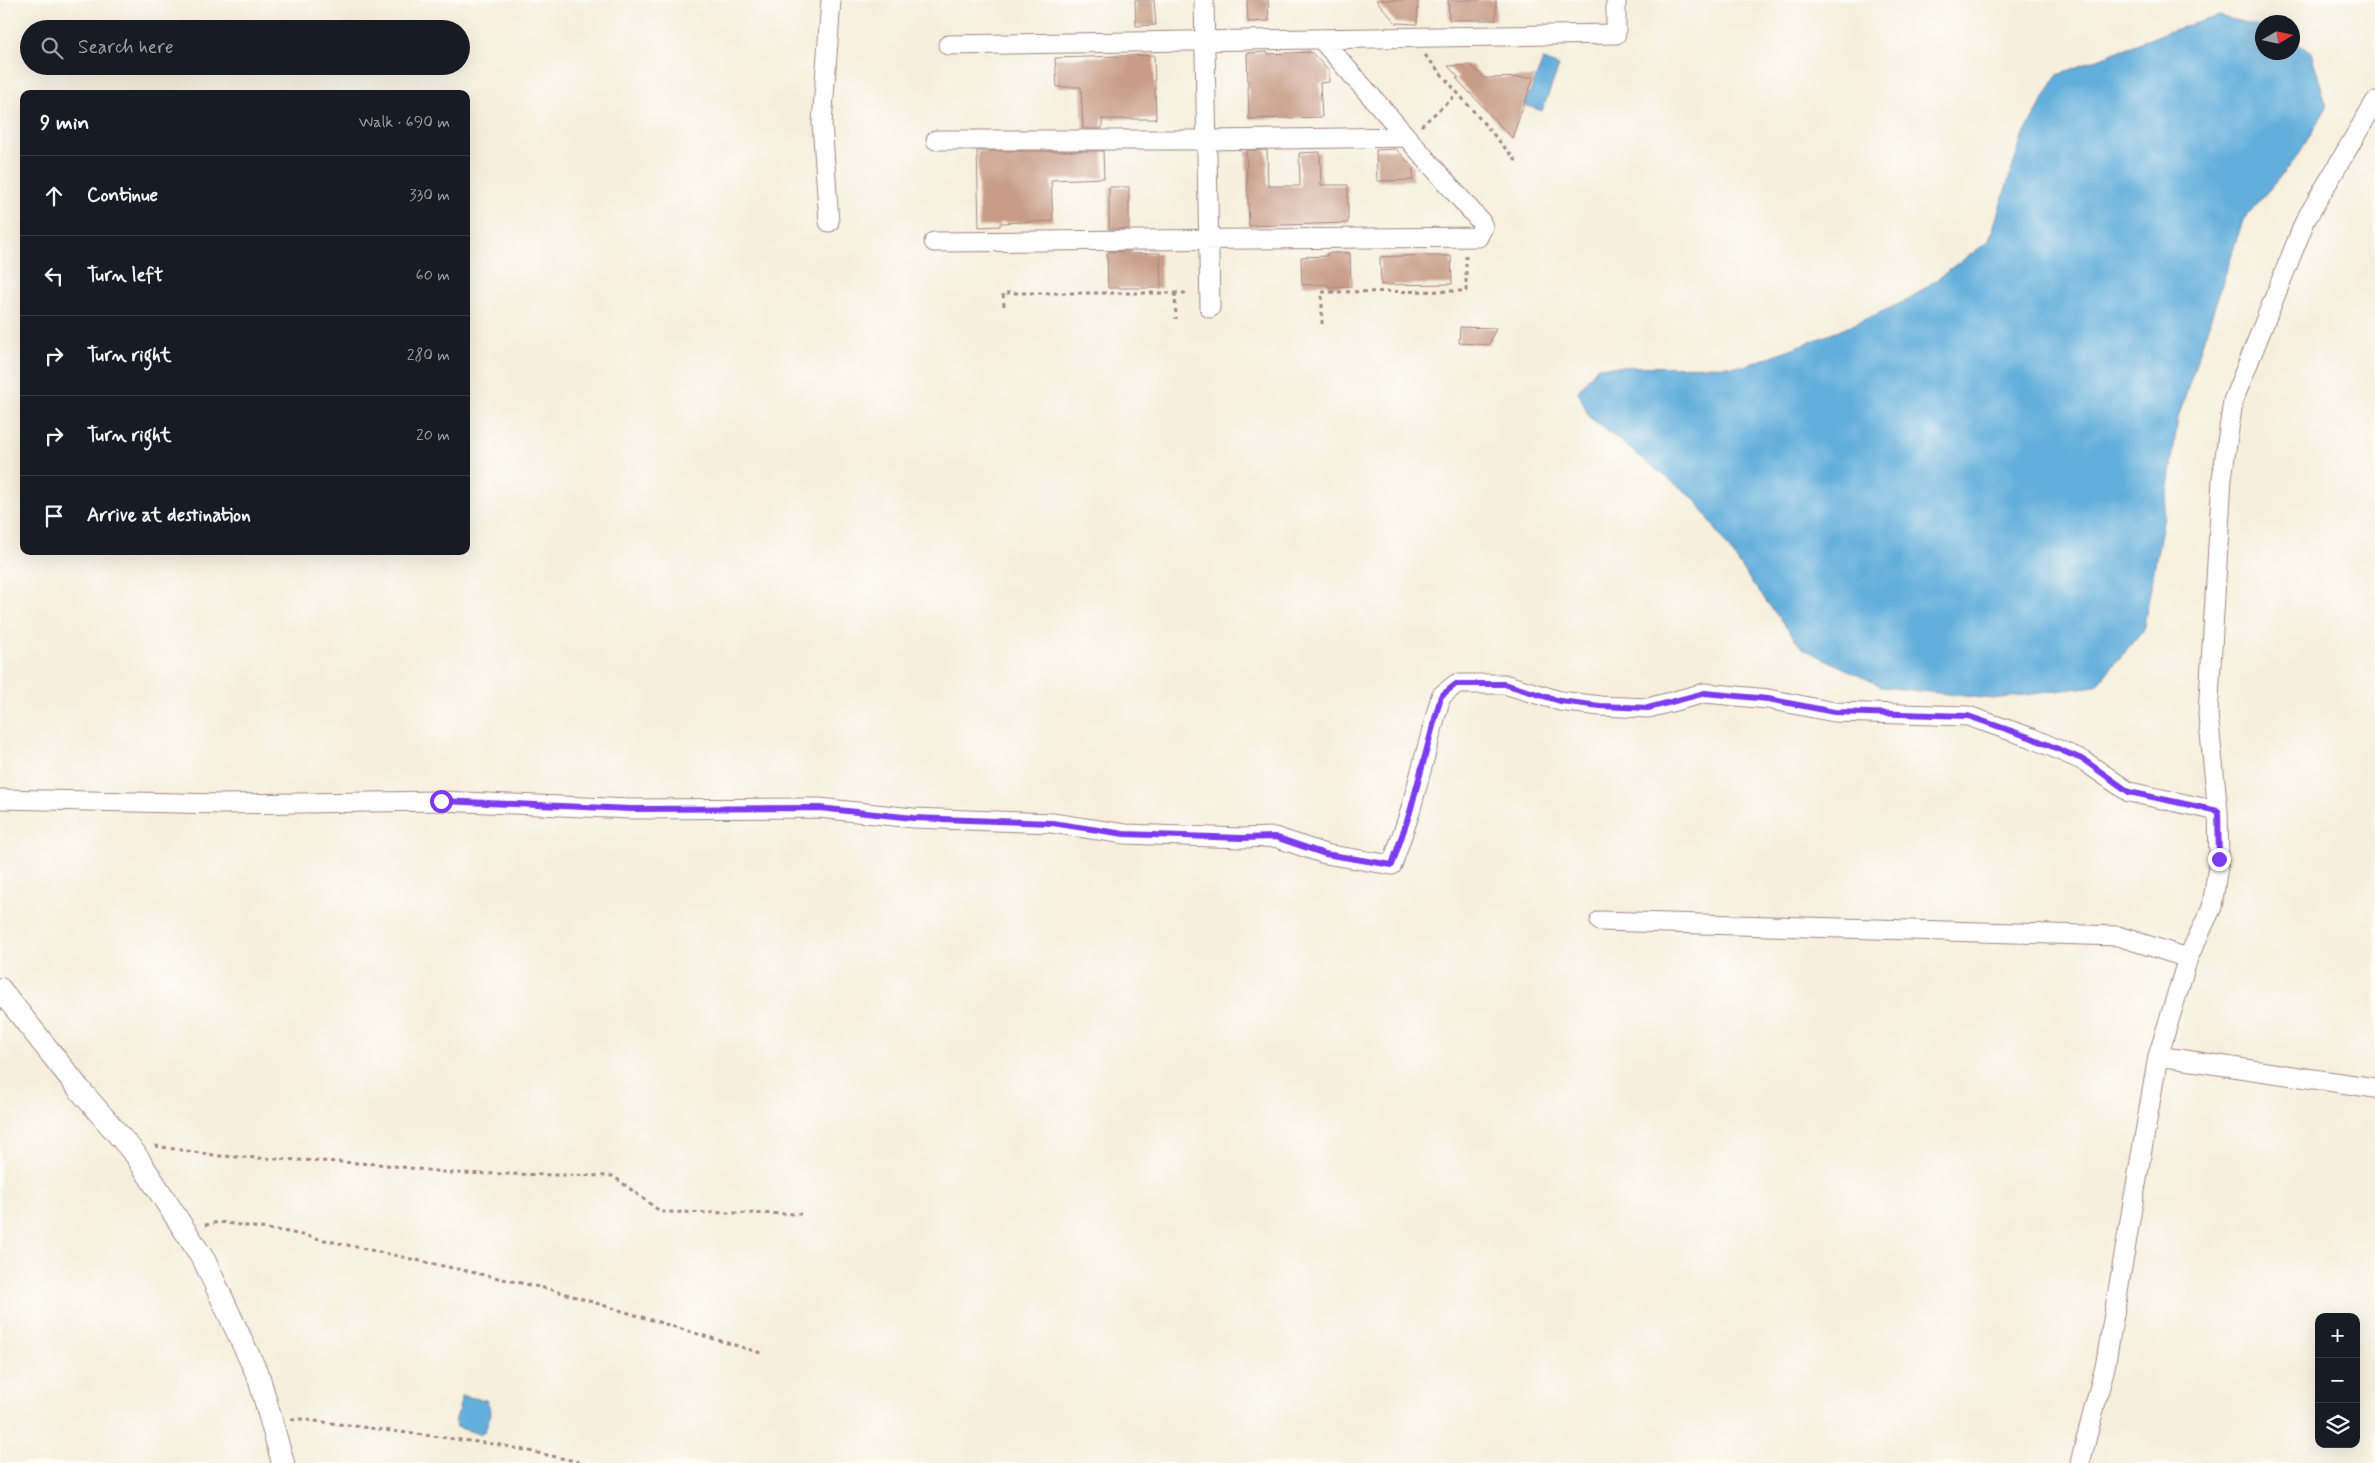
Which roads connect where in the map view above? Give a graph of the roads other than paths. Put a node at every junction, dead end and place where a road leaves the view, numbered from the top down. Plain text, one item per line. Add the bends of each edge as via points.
1 (831, 0) edge
2 (1204, 0) edge
3 (1616, 0) edge
4 (1321, 39) junction
5 (1204, 41) junction
6 (948, 45) dead end
7 (2375, 102) edge
8 (1407, 137) junction
9 (936, 140) dead end
10 (1207, 140) junction
11 (829, 222) dead end
12 (1208, 240) junction
13 (934, 242) dead end
14 (1210, 308) dead end
15 (0, 798) edge
16 (2218, 811) junction
17 (1600, 921) dead end
18 (2188, 958) junction
19 (0, 989) edge
20 (2158, 1056) junction
21 (2375, 1088) edge
22 (283, 1463) edge
23 (2080, 1463) edge

1 - 11 street via 822,123
2 - 5 street
3 - 4 street via 1616,34
4 - 5 street
4 - 8 street
5 - 6 street
5 - 10 street
7 - 16 street via 2305,221 2234,401 2222,478 2208,715
8 - 10 street
8 - 12 street via 1480,222 1483,227 1478,237
9 - 10 street
10 - 12 street
12 - 13 street
12 - 14 street
15 - 16 street via 221,804 441,801 631,809 819,808 913,818 1052,823 1124,834 1275,837 1325,854 1392,865 1410,812 1441,696 1456,684 1504,684 1560,701 1600,706 1648,708 1705,693 1768,699 1834,712 1968,716 2084,760 2129,792
16 - 18 street via 2219,859 2212,906
17 - 18 street via 2118,936
18 - 20 street
19 - 22 street via 135,1154 204,1260 259,1378
20 - 21 street
20 - 23 street via 2105,1367

